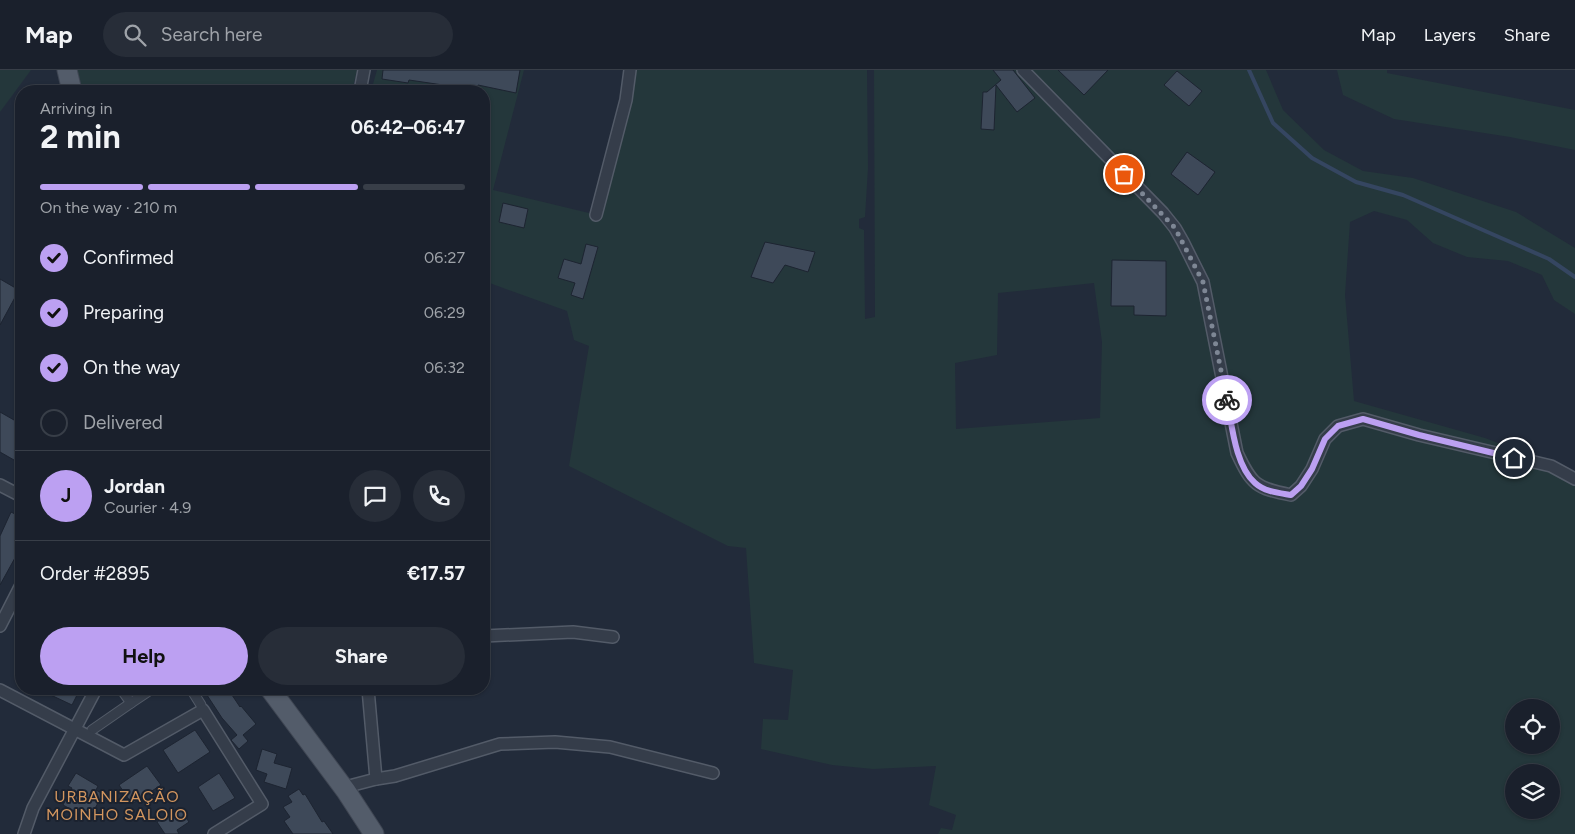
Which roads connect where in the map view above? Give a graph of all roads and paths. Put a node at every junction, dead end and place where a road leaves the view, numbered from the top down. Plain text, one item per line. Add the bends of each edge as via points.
1 (67, 70) edge
2 (364, 70) edge
3 (630, 70) edge
4 (1023, 70) edge
5 (71, 85) edge
6 (361, 85) edge
7 (596, 215) dead end
8 (1575, 479) edge
9 (0, 485) edge
10 (15, 493) edge
11 (15, 597) edge
12 (0, 626) edge
13 (490, 636) edge
14 (613, 637) dead end
15 (0, 690) edge
16 (93, 695) edge
17 (125, 695) edge
18 (143, 695) edge
19 (195, 695) edge
20 (274, 695) edge
21 (369, 695) edge
22 (131, 703) junction
23 (201, 705) dead end
24 (75, 728) junction
25 (92, 730) dead end
26 (713, 774) dead end
27 (376, 779) junction
28 (346, 791) junction
29 (24, 834) edge
30 (214, 834) edge
31 (374, 834) edge

1 - 5 main road
2 - 6 street
3 - 7 street via 626,100
4 - 8 street via 1163,213 1183,242 1203,282 1237,453 1255,484 1268,491 1291,495 1312,469 1325,439 1338,426 1363,419 1551,466
9 - 10 street
11 - 12 street
13 - 14 street via 573,632
15 - 24 street
16 - 24 street
17 - 22 street
18 - 22 street
19 - 23 street
20 - 28 main road
21 - 27 street
22 - 25 street
24 - 29 street via 33,808
24 - 30 street via 124,755 203,710 262,804
26 - 27 street via 610,747 554,742 500,744
27 - 28 street via 353,785
28 - 31 main road

